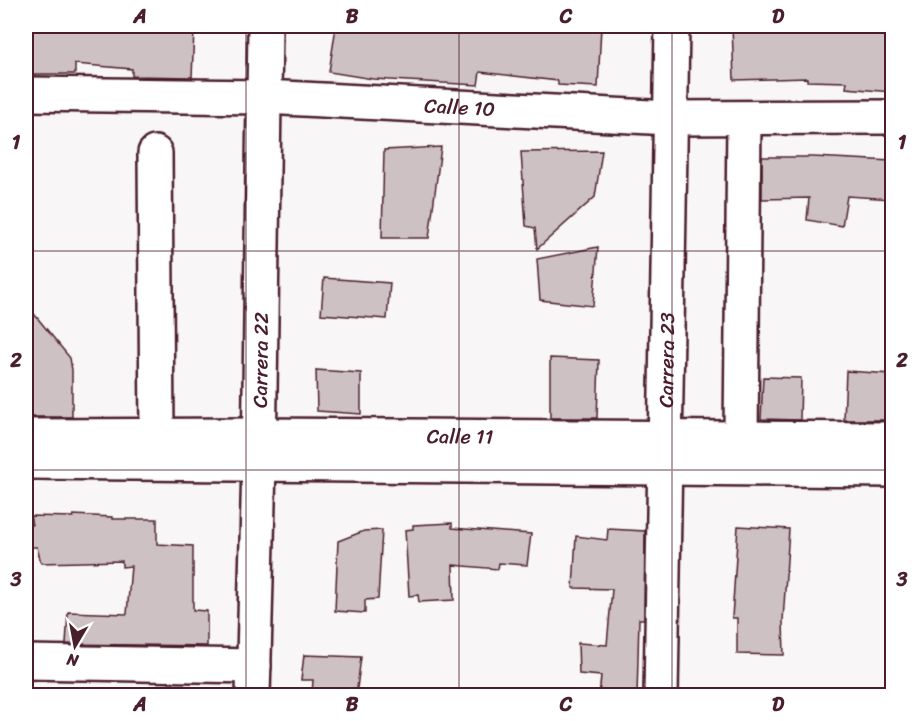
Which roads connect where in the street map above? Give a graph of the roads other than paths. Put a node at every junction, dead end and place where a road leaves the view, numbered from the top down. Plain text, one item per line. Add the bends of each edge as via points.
1 (265, 26) edge
2 (672, 26) edge
3 (26, 94) edge
4 (264, 97) junction
5 (892, 117) edge
6 (670, 118) junction
7 (744, 119) junction
8 (155, 153) dead end
9 (158, 435) junction
10 (26, 436) edge
11 (741, 437) junction
12 (892, 439) edge
13 (258, 450) junction
14 (665, 453) junction
15 (26, 462) edge
16 (892, 470) edge
17 (26, 663) edge
18 (254, 681) edge
19 (661, 696) edge

1 - 4 street, Carrera 22
2 - 6 street, Carrera 23
3 - 4 street, Calle 10
4 - 6 street, Calle 10
4 - 13 street, Carrera 22
5 - 7 street, Calle 10
6 - 7 street, Calle 10
6 - 14 street, Carrera 23
7 - 11 street
8 - 9 street
9 - 10 street, Calle 11
9 - 13 street, Calle 11
11 - 12 street, Calle 11
11 - 14 street, Calle 11
13 - 14 street, Calle 11
13 - 15 street, Calle 11
13 - 18 street, Carrera 22
14 - 16 street, Calle 11
14 - 19 street, Carrera 23
17 - 18 street

